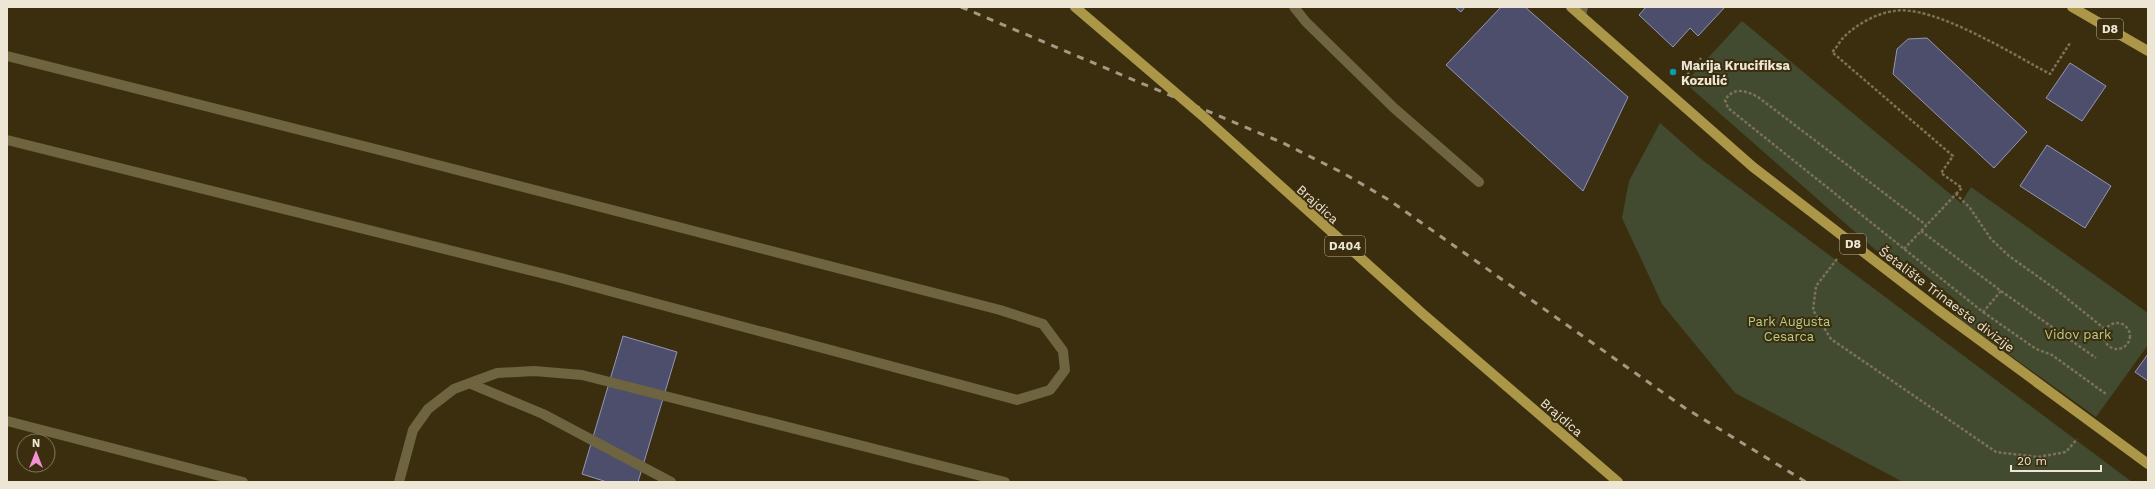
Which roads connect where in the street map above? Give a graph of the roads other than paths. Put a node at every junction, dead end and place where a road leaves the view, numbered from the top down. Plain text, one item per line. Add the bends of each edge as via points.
1 (1075, 7) edge
2 (1294, 7) edge
3 (1571, 7) edge
4 (2072, 7) edge
5 (1582, 11) edge
6 (2148, 51) edge
7 (7, 56) edge
8 (7, 140) edge
9 (1479, 182) dead end
10 (471, 384) junction
11 (7, 421) edge
12 (2148, 464) edge
13 (243, 482) edge
14 (399, 482) edge
15 (671, 482) edge
16 (1005, 482) edge
17 (1618, 482) edge

1 - 17 main road, Brajdica / D404, bridge via 1205,118 1430,320
2 - 9 street via 1306,22 1394,108
3 - 5 main road, Šetalište Trinaeste divizije / D8
4 - 6 main road, D8
5 - 12 main road, Šetalište Trinaeste divizije / D8 via 1753,167 1940,311
7 - 8 street via 415,158 1000,310 1043,324 1063,351 1065,370 1050,390 1017,400 568,280
10 - 14 street via 454,389 433,405 413,430
10 - 15 street via 543,414
10 - 16 street via 497,373 534,371 582,375
11 - 13 street

